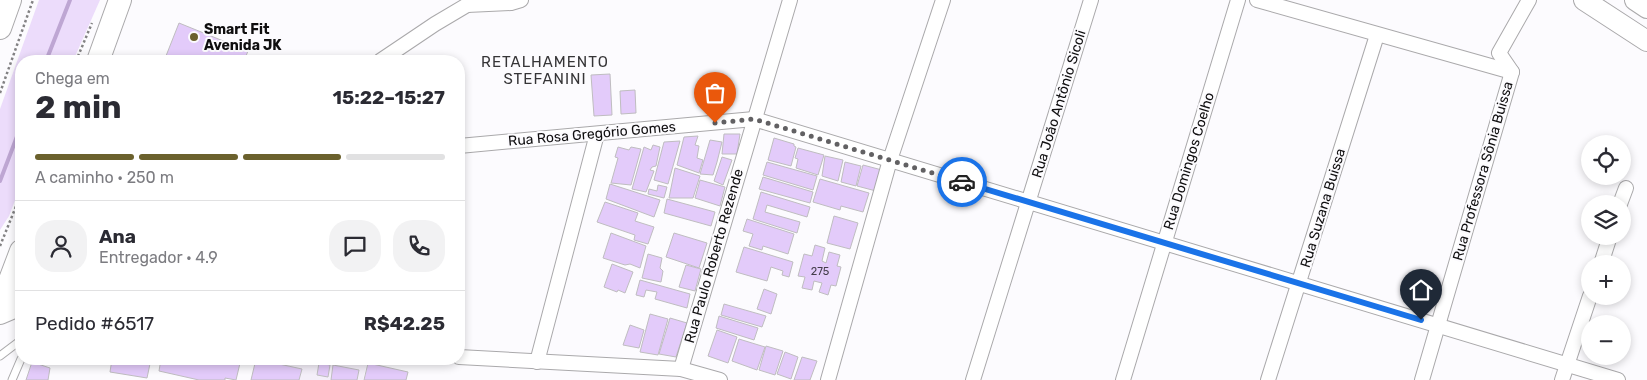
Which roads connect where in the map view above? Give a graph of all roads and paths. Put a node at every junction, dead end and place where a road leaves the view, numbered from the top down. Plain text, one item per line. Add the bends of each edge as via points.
1 (10, 0) edge
2 (33, 0) edge
3 (120, 0) edge
4 (522, 0) edge
5 (790, 0) edge
6 (943, 0) edge
7 (1091, 0) edge
8 (1238, 0) edge
9 (1257, 0) edge
10 (1529, 0) edge
11 (1584, 0) edge
12 (1635, 0) edge
13 (468, 2) edge
14 (1647, 8) edge
15 (0, 28) edge
16 (1377, 35) junction
17 (1647, 41) edge
18 (100, 55) edge
19 (389, 55) edge
20 (1512, 72) junction
21 (0, 93) edge
22 (754, 119) junction
23 (597, 134) junction
24 (465, 145) edge
25 (890, 160) junction
26 (1626, 188) dead end
27 (1623, 195) edge
28 (1029, 202) junction
29 (15, 209) edge
30 (1164, 243) junction
31 (0, 246) edge
32 (15, 277) edge
33 (1300, 284) junction
34 (10, 298) edge
35 (1587, 305) edge
36 (1438, 326) junction
37 (15, 345) edge
38 (0, 356) edge
39 (465, 357) edge
40 (538, 362) junction
41 (18, 365) edge
42 (1567, 365) junction
43 (681, 368) junction
44 (12, 380) edge
45 (720, 380) edge
46 (828, 380) edge
47 (973, 380) edge
48 (1123, 380) edge
49 (1268, 380) edge
50 (1422, 380) edge
51 (1562, 380) edge
52 (1618, 380) edge

1 - 15 main road
2 - 21 path
3 - 18 main road
4 - 13 street via 511,3
5 - 22 street, Rua Paulo Roberto Rezende
6 - 25 street
7 - 28 street, Rua João Antônio Sicoli
8 - 30 street, Rua Domingos Coelho
9 - 16 street
10 - 20 street, Rua Professora Sônia Buissa via 1499,53
11 - 17 main road
12 - 14 main road
13 - 19 street
16 - 20 street
16 - 33 street, Rua Suzana Buissa
20 - 36 street, Rua Professora Sônia Buissa
22 - 23 street, Rua Rosa Gregório Gomes
22 - 25 street
22 - 43 street, Rua Paulo Roberto Rezende
23 - 24 street, Rua Rosa Gregório Gomes
23 - 40 street
25 - 28 street
25 - 46 street
26 - 27 street
28 - 30 street
28 - 47 street, Rua João Antônio Sicoli
29 - 31 path
30 - 33 street
30 - 48 street, Rua Domingos Coelho
32 - 34 main road
33 - 36 street
33 - 49 street, Rua Suzana Buissa
35 - 42 street
36 - 42 street
36 - 50 street, Rua Professora Sônia Buissa
37 - 38 lane
39 - 40 street
40 - 43 street
41 - 44 lane
42 - 51 street
42 - 52 street
43 - 45 street

